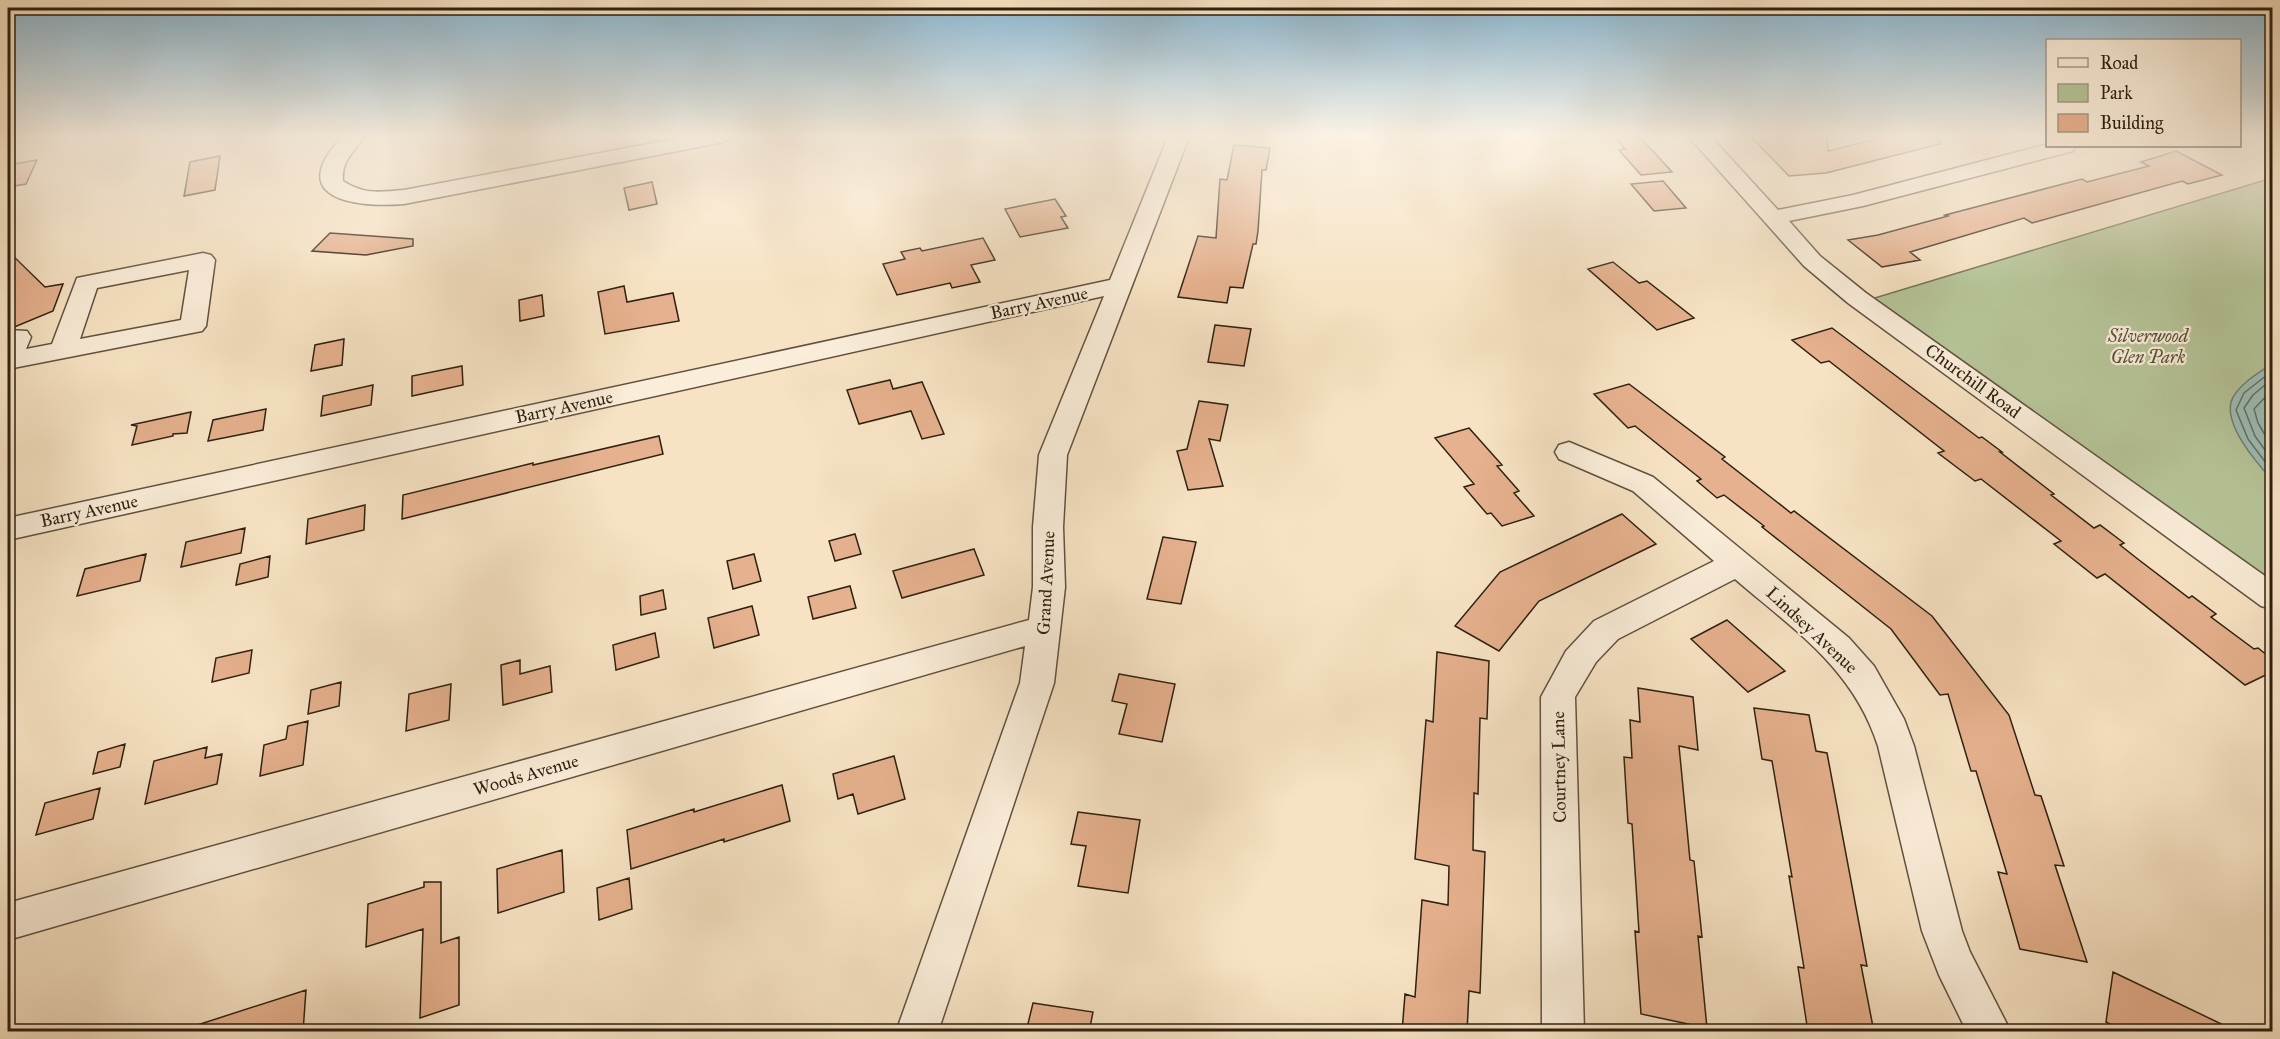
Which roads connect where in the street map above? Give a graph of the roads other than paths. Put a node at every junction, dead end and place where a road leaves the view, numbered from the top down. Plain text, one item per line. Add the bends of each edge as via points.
1 (334, 185) edge
2 (464, 185) edge
3 (1160, 185) edge
4 (1742, 185) edge
5 (1913, 185) edge
6 (1772, 218) junction
7 (1120, 285) junction
8 (8, 338) edge
9 (63, 351) junction
10 (8, 361) edge
11 (1569, 452) dead end
12 (8, 529) edge
13 (1738, 563) junction
14 (2272, 597) edge
15 (1046, 628) junction
16 (8, 922) edge
17 (917, 1032) edge
18 (1563, 1032) edge
19 (1990, 1032) edge

1 - 2 street via 353,197 379,199
3 - 7 street, Grand Avenue
4 - 6 street, Churchill Road
5 - 6 street
6 - 14 street, Churchill Road via 1812,261 1857,298
7 - 12 street, Barry Avenue
7 - 15 street, Grand Avenue via 1053,455
8 - 10 street via 18,337
9 - 9 street via 193,326 203,260 86,282
9 - 10 street
11 - 13 street, Lindsey Avenue via 1643,484
13 - 18 street, Courtney Lane via 1606,630 1576,662 1558,697
13 - 19 street, Lindsey Avenue via 1837,647 1878,700 1896,746 1942,931
15 - 16 street, Woods Avenue
15 - 17 street, Grand Avenue via 1037,683

